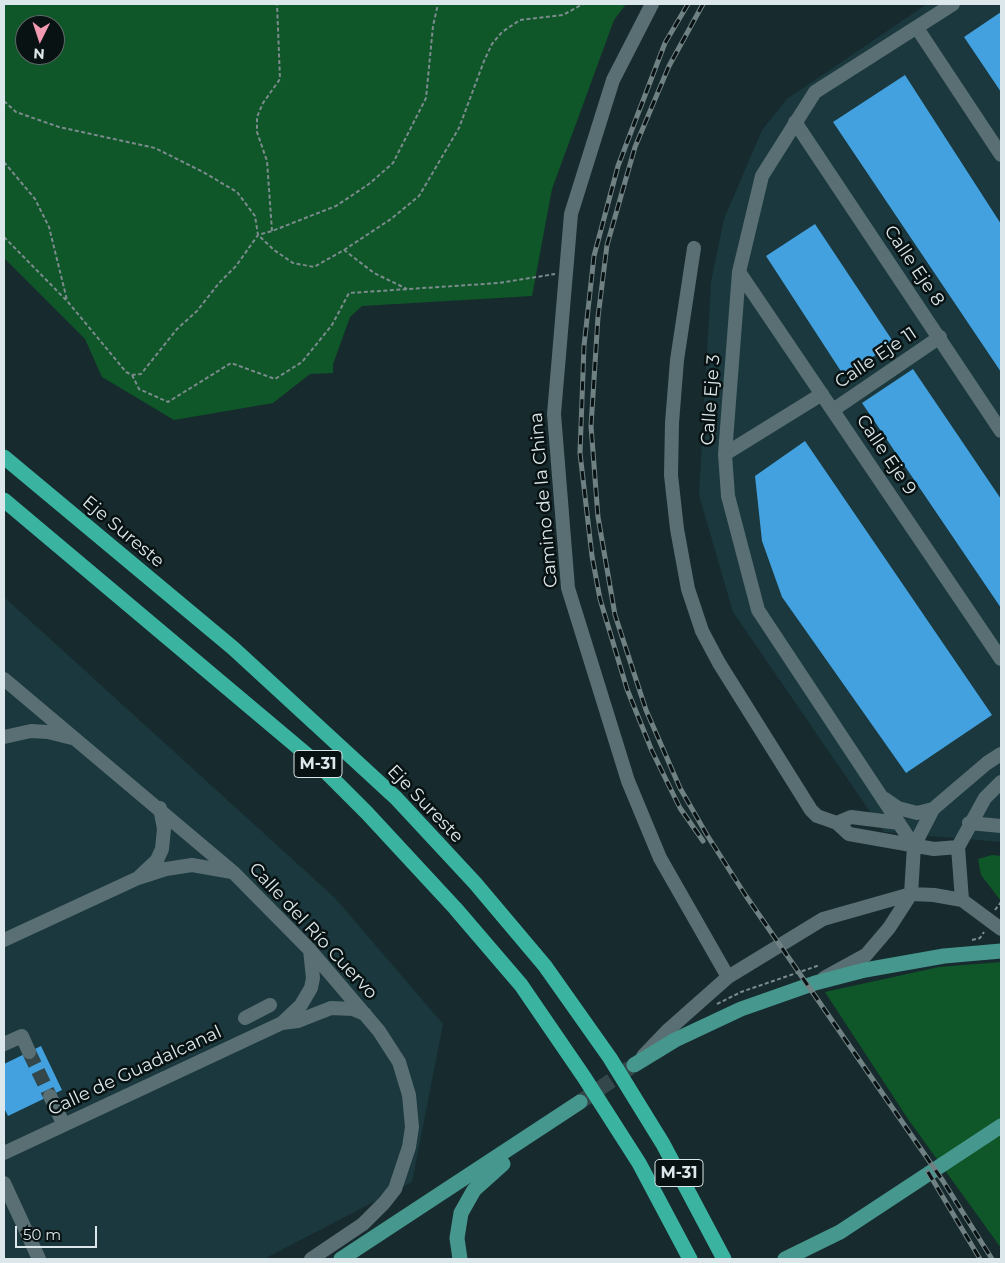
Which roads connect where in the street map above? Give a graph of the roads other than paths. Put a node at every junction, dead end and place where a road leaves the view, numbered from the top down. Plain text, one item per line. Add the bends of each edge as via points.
1 (652, 4) edge
2 (953, 4) edge
3 (917, 28) junction
4 (795, 122) junction
5 (1001, 155) edge
6 (694, 248) dead end
7 (739, 272) junction
8 (940, 337) junction
9 (822, 394) junction
10 (833, 410) junction
11 (1001, 431) edge
12 (725, 454) junction
13 (4, 457) edge
14 (4, 500) edge
15 (1001, 659) edge
16 (4, 679) edge
17 (4, 737) edge
18 (79, 741) junction
19 (1001, 754) edge
20 (1001, 782) edge
21 (881, 797) junction
22 (160, 808) junction
23 (933, 809) junction
24 (837, 823) junction
25 (970, 823) junction
26 (899, 824) junction
27 (1001, 826) edge
28 (914, 846) junction
29 (958, 847) junction
30 (233, 872) junction
31 (138, 878) junction
32 (911, 894) junction
33 (962, 900) junction
34 (1001, 929) edge
35 (4, 940) edge
36 (310, 950) junction
37 (1001, 951) edge
38 (728, 977) junction
39 (815, 983) junction
40 (270, 1005) dead end
41 (365, 1014) junction
42 (245, 1018) dead end
43 (282, 1023) junction
44 (4, 1044) edge
45 (29, 1052) tunnel mouth
46 (634, 1065) joint
47 (50, 1096) tunnel mouth
48 (64, 1125) junction
49 (1001, 1126) edge
50 (4, 1153) edge
51 (4, 1183) edge
52 (39, 1259) edge
53 (311, 1259) edge
54 (341, 1259) edge
55 (460, 1259) edge
56 (690, 1259) edge
57 (724, 1259) edge
58 (785, 1259) edge

1 - 38 street, Camino de la China via 613,80 571,214 554,414 568,588 641,814 680,897
2 - 3 street, Calle Eje 3
3 - 4 street, Calle Eje 3 via 814,92
3 - 5 street
4 - 7 street, Calle Eje 3 via 762,176
4 - 8 street, Calle Eje 8
6 - 24 street via 677,360 671,457 677,529 688,589 702,632 719,663 811,810 817,816
7 - 9 street, Calle Eje 9
7 - 12 street, Calle Eje 3
8 - 10 street, Calle Eje 11
8 - 11 street, Calle Eje 8
9 - 10 street, Calle Eje 9
9 - 12 street, Calle Eje 11
10 - 15 street, Calle Eje 9
12 - 21 street, Calle Eje 3 via 728,496 758,610
13 - 57 highway, Eje Sureste / M-31 via 233,648 396,798 475,883 545,966 630,1088
14 - 56 highway, M-31 via 326,772 455,908 515,978 584,1077 639,1163
16 - 18 street, Calle del Río Cuervo
17 - 18 street via 31,731
18 - 22 street, Calle del Río Cuervo
19 - 23 street
20 - 25 street via 985,798
21 - 23 street, Calle Eje 3 via 898,808 917,813
21 - 26 street
22 - 30 street, Calle del Río Cuervo
22 - 31 street via 164,829 162,849 149,869
23 - 28 street
24 - 26 street via 852,817
24 - 28 street via 849,834
25 - 27 street
25 - 29 street
26 - 28 street
28 - 29 street via 934,849
28 - 32 street
29 - 33 street
30 - 31 street via 185,866
30 - 36 street, Calle del Río Cuervo
31 - 35 street
32 - 33 street
32 - 38 street via 823,918
32 - 39 street via 866,956
33 - 34 street
36 - 41 street, Calle del Río Cuervo
36 - 43 street, Calle de Guadalcanal via 311,988 301,1005
37 - 39 main road via 944,956
38 - 46 street
39 - 46 main road via 740,1009 675,1040
40 - 42 street
41 - 43 street, Calle de Guadalcanal via 354,1009 330,1008 298,1021
41 - 53 street, Calle del Río Cuervo via 391,1048 405,1078 411,1110 409,1147 395,1189 384,1203 363,1224
43 - 48 street, Calle de Guadalcanal
44 - 45 street via 22,1036
47 - 48 street
48 - 50 street, Calle de Guadalcanal
49 - 58 main road via 840,1232
51 - 52 street
54 - 55 main road via 574,1106 474,1190 458,1225

